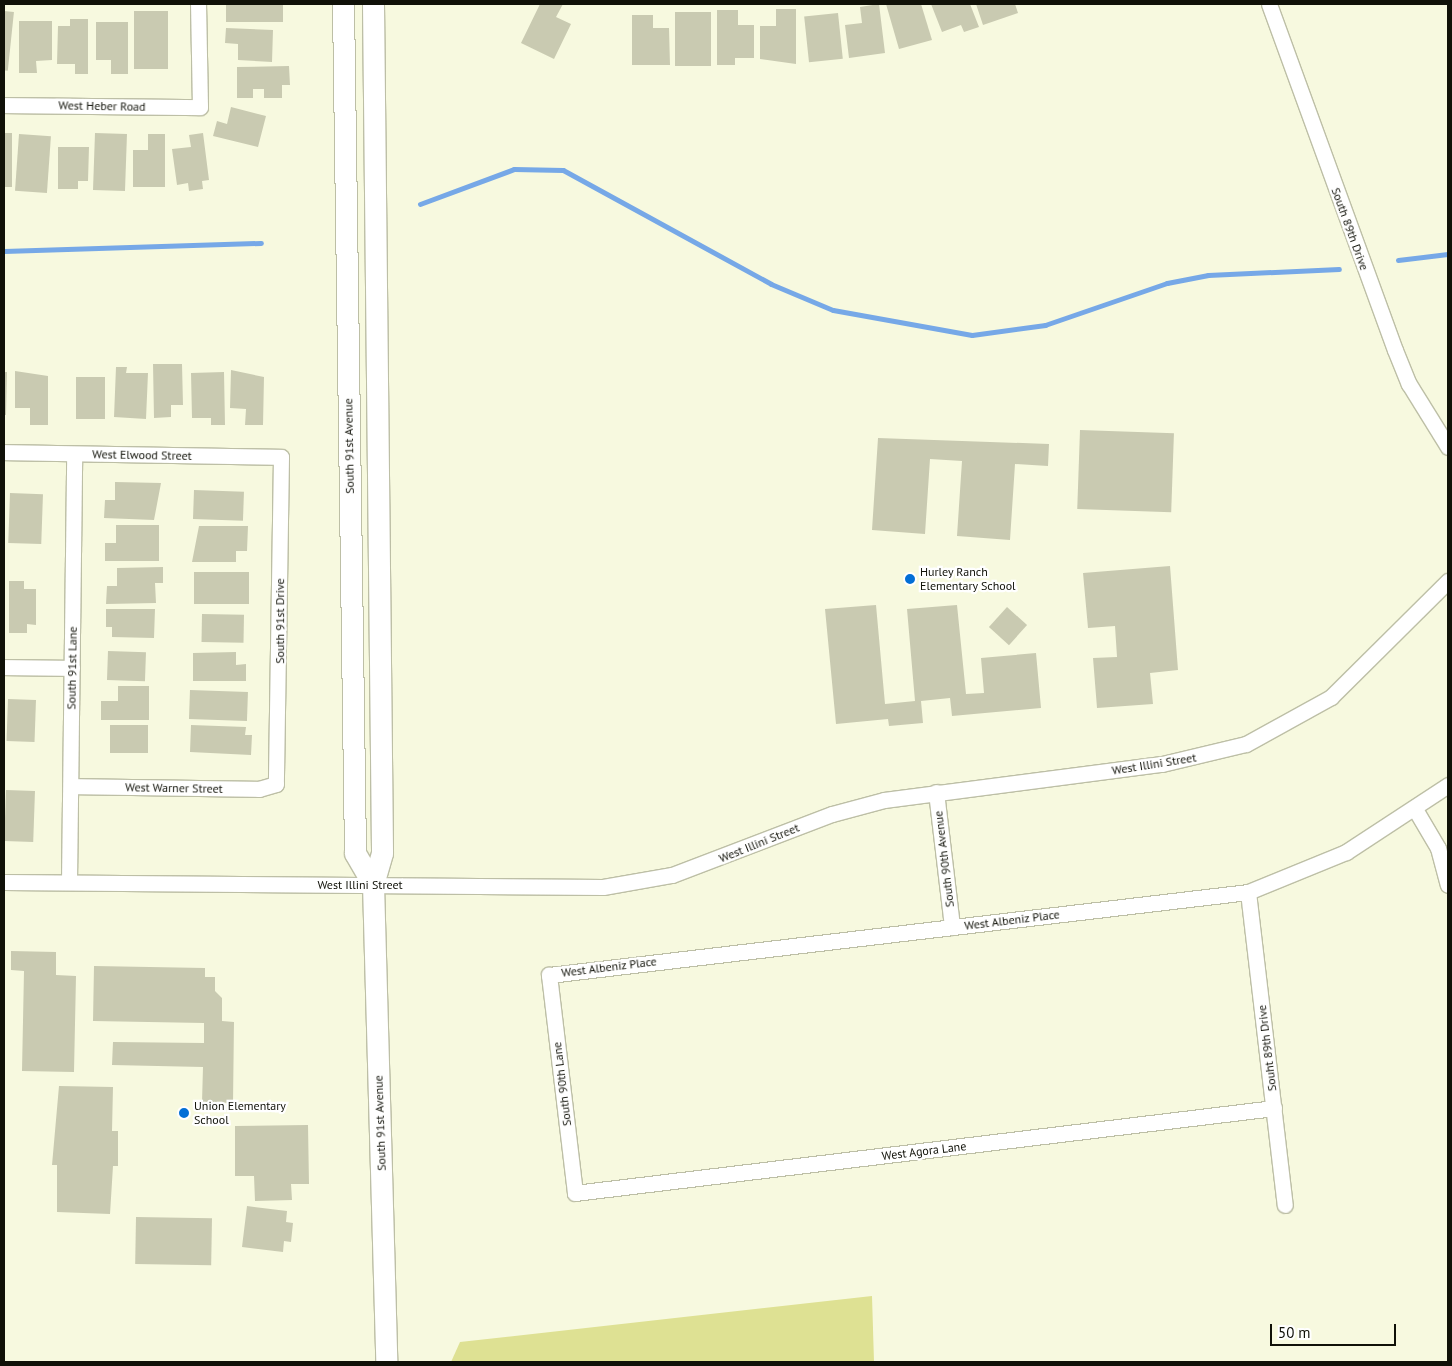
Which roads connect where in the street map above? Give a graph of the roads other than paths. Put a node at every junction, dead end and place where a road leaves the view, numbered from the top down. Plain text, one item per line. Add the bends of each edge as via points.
1 (198, 4) edge
2 (343, 4) edge
3 (373, 4) edge
4 (1269, 4) edge
5 (4, 105) edge
6 (1448, 447) edge
7 (4, 452) edge
8 (74, 454) junction
9 (281, 457) joint
10 (1448, 581) edge
11 (4, 667) edge
12 (72, 668) junction
13 (276, 784) joint
14 (1448, 785) edge
15 (71, 786) junction
16 (936, 792) junction
17 (1415, 809) junction
18 (4, 882) edge
19 (69, 882) junction
20 (372, 884) junction
21 (1448, 885) edge
22 (1248, 892) junction
23 (952, 927) junction
24 (549, 975) joint
25 (1274, 1108) junction
26 (575, 1193) joint
27 (1285, 1205) dead end
28 (386, 1362) edge

1 - 5 street, West Heber Road via 200,107
2 - 20 main road, South 91st Avenue via 355,853
3 - 20 main road, South 91st Avenue via 382,853
4 - 6 street, South 89th Drive via 1402,367
7 - 8 street, West Elwood Street
8 - 9 street, West Elwood Street
8 - 12 street, South 91st Lane
9 - 13 street, South 91st Drive
10 - 16 street, West Illini Street via 1331,697 1246,744 1162,764
11 - 12 street
12 - 15 street, South 91st Lane
13 - 15 street, West Warner Street via 259,790
14 - 17 street, West Albeniz Place
15 - 19 street, South 91st Lane
16 - 20 street, West Illini Street via 832,814 672,875 613,885
16 - 23 street, South 90th Avenue
17 - 21 street via 1438,848
17 - 22 street, West Albeniz Place via 1346,852
18 - 19 street, West Illini Street
19 - 20 street, West Illini Street
20 - 28 main road, South 91st Avenue
22 - 23 street, West Albeniz Place
22 - 25 street, Souht 89th Drive
23 - 24 street, West Albeniz Place
24 - 26 street, South 90th Lane
25 - 26 street, West Agora Lane
25 - 27 street, Souht 89th Drive

